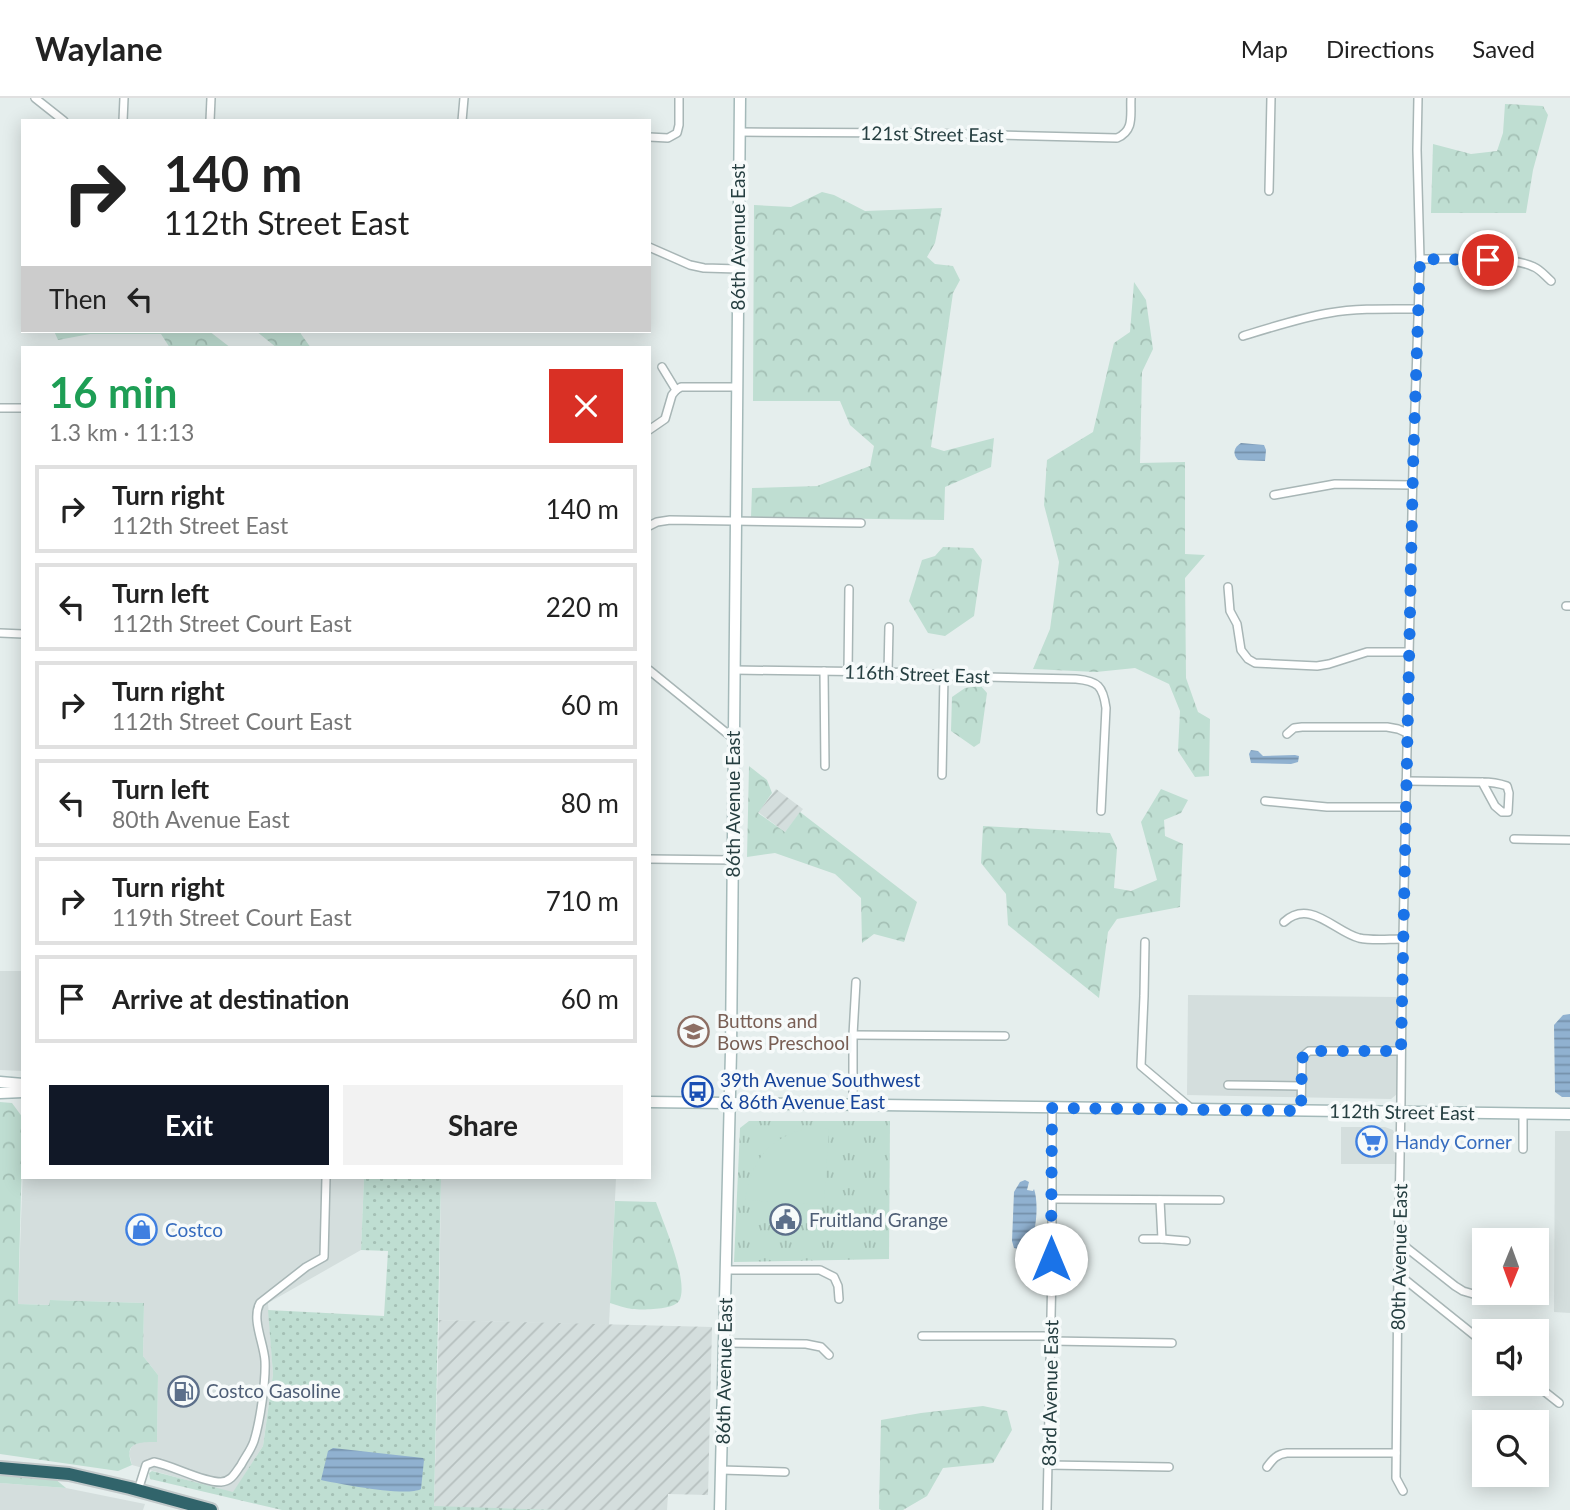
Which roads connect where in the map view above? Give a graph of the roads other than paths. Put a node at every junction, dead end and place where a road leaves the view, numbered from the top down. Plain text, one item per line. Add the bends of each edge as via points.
1 (35, 98) edge
2 (124, 98) edge
3 (211, 98) edge
4 (464, 98) edge
5 (680, 98) edge
6 (740, 98) edge
7 (1131, 98) edge
8 (1271, 98) edge
9 (1418, 98) edge
10 (61, 118) edge
11 (123, 119) edge
12 (210, 119) edge
13 (462, 119) edge
14 (739, 132) junction
15 (651, 138) edge
16 (1269, 191) dead end
17 (651, 248) edge
18 (1420, 259) junction
19 (738, 269) junction
20 (1551, 281) dead end
21 (1418, 309) junction
22 (1243, 336) dead end
23 (662, 367) dead end
24 (737, 387) junction
25 (676, 390) junction
26 (0, 408) edge
27 (21, 408) edge
28 (651, 429) edge
29 (1413, 485) junction
30 (1274, 495) dead end
31 (736, 522) junction
32 (861, 523) dead end
33 (651, 525) edge
34 (1228, 587) dead end
35 (849, 589) dead end
36 (889, 627) dead end
37 (0, 633) edge
38 (21, 634) edge
39 (1409, 652) junction
40 (734, 670) junction
41 (824, 671) junction
42 (848, 671) junction
43 (651, 672) edge
44 (888, 672) junction
45 (944, 676) junction
46 (1408, 733) junction
47 (1287, 734) dead end
48 (734, 739) junction
49 (825, 766) dead end
50 (942, 775) dead end
51 (1406, 781) junction
52 (1482, 782) junction
53 (1265, 801) dead end
54 (1406, 807) junction
55 (1101, 811) dead end
56 (1514, 839) dead end
57 (1570, 840) edge
58 (651, 859) edge
59 (733, 860) junction
60 (1284, 922) dead end
61 (1403, 939) junction
62 (1145, 942) dead end
63 (856, 982) dead end
64 (853, 1035) junction
65 (1005, 1037) dead end
66 (1401, 1051) junction
67 (0, 1082) edge
68 (21, 1084) edge
69 (1228, 1085) dead end
70 (1301, 1086) junction
71 (0, 1093) edge
72 (21, 1093) edge
73 (651, 1102) edge
74 (731, 1104) junction
75 (853, 1106) junction
76 (1052, 1108) junction
77 (1194, 1110) junction
78 (1301, 1111) junction
79 (1401, 1112) junction
80 (1523, 1113) junction
81 (1570, 1114) edge
82 (1523, 1149) dead end
83 (326, 1179) edge
84 (1052, 1199) junction
85 (1160, 1200) junction
86 (1220, 1200) dead end
87 (1143, 1239) dead end
88 (1162, 1239) junction
89 (1186, 1241) dead end
90 (1398, 1241) junction
91 (726, 1270) junction
92 (1398, 1274) junction
93 (1472, 1294) edge
94 (839, 1299) dead end
95 (1472, 1333) edge
96 (922, 1336) dead end
97 (1051, 1338) junction
98 (725, 1343) junction
99 (1172, 1343) dead end
100 (829, 1355) dead end
101 (1549, 1395) edge
102 (1559, 1403) dead end
103 (1396, 1453) junction
104 (1048, 1465) junction
105 (1169, 1467) dead end
106 (1267, 1467) dead end
107 (0, 1468) edge
108 (721, 1470) junction
109 (785, 1472) dead end
110 (140, 1488) junction
111 (1403, 1491) dead end
112 (211, 1510) edge
113 (720, 1510) edge
114 (1047, 1510) edge

1 - 10 street
2 - 11 street
3 - 12 street
4 - 13 street
5 - 15 street via 675,134
6 - 14 street, 86th Avenue East
7 - 14 street, 121st Street East via 1130,125 1117,138
8 - 16 street
9 - 18 street, 80th Avenue East
14 - 19 street, 86th Avenue East
17 - 19 street via 690,265
18 - 20 street via 1510,260 1540,270
18 - 21 street, 80th Avenue East
19 - 24 street, 86th Avenue East
21 - 22 street via 1331,313
21 - 29 street, 80th Avenue East
23 - 25 street
24 - 25 street
24 - 31 street, 86th Avenue East
25 - 28 street via 665,419
26 - 27 street
29 - 30 street via 1335,484
29 - 39 street, 80th Avenue East
31 - 32 street
31 - 33 street via 670,520
31 - 40 street, 86th Avenue East
34 - 39 street via 1241,650 1255,663 1317,666 1367,652
35 - 42 street
36 - 44 street
37 - 38 street
39 - 46 street, 80th Avenue East
40 - 41 street, 116th Street East
40 - 48 street, 86th Avenue East
41 - 42 street, 116th Street East
41 - 49 street
42 - 44 street, 116th Street East
43 - 48 street
44 - 45 street, 116th Street East
45 - 50 street
45 - 55 street, 116th Street East via 1076,679 1098,685 1106,708
46 - 47 street via 1387,727 1302,727
46 - 51 street, 80th Avenue East
48 - 59 street, 86th Avenue East
51 - 52 street
51 - 54 street, 80th Avenue East
52 - 52 street via 1495,806 1508,812 1507,786
53 - 54 street
54 - 61 street, 80th Avenue East
56 - 57 street
58 - 59 street
59 - 74 street, 86th Avenue East
60 - 61 street via 1291,916 1310,915 1355,936
61 - 66 street, 80th Avenue East
62 - 77 street via 1141,1066
63 - 64 street
64 - 65 street
64 - 75 street
66 - 70 street via 1309,1051 1302,1060
66 - 79 street, 80th Avenue East
67 - 68 street
69 - 70 street
70 - 78 street
71 - 72 street
73 - 74 street, 112th Street East
74 - 75 street, 112th Street East
74 - 91 street, 86th Avenue East
75 - 76 street, 112th Street East
76 - 77 street, 112th Street East
76 - 84 street, 83rd Avenue East
77 - 78 street, 112th Street East
78 - 79 street, 112th Street East
79 - 80 street, 112th Street East
79 - 90 street, 80th Avenue East
80 - 81 street, 112th Street East
80 - 82 street
83 - 110 street via 324,1256 258,1306 265,1375 248,1454 225,1481 154,1462 146,1465
84 - 85 street
84 - 97 street, 83rd Avenue East
85 - 86 street
85 - 88 street
87 - 88 street
88 - 89 street
90 - 92 street, 80th Avenue East
90 - 93 street via 1455,1286
91 - 94 street via 820,1270 834,1277
91 - 98 street, 86th Avenue East
92 - 95 street
92 - 103 street, 80th Avenue East
96 - 97 street
97 - 99 street
97 - 104 street, 83rd Avenue East
98 - 100 street via 806,1344
98 - 108 street, 86th Avenue East
101 - 102 street
103 - 106 street via 1287,1453 1275,1457
103 - 111 street, 80th Avenue East via 1396,1478
104 - 105 street
104 - 114 street, 83rd Avenue East
107 - 110 highway via 69,1474
108 - 109 street
108 - 113 street, 86th Avenue East
110 - 112 highway

